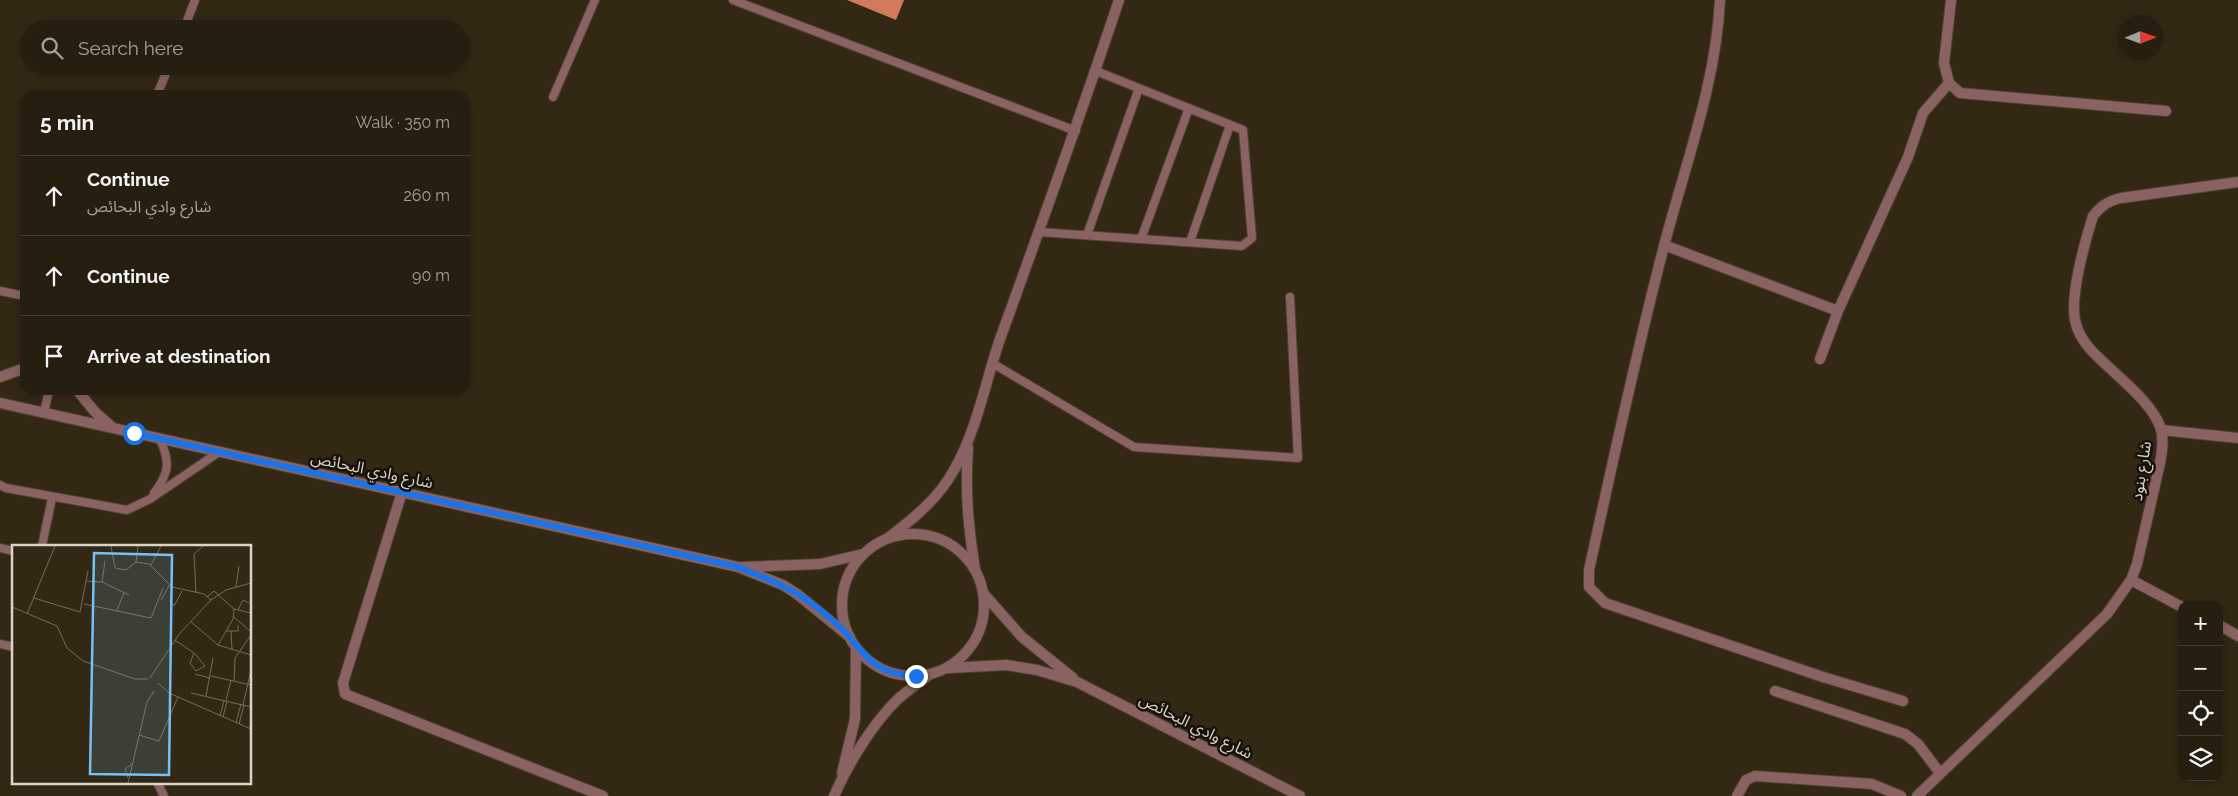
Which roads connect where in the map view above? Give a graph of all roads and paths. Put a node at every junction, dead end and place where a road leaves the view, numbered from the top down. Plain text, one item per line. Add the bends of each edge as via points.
1 (195, 0) edge
2 (595, 0) edge
3 (733, 0) edge
4 (1119, 0) edge
5 (1720, 0) edge
6 (1952, 0) edge
7 (187, 20) edge
8 (1096, 70) junction
9 (165, 75) edge
10 (1948, 83) junction
11 (1139, 88) junction
12 (159, 90) edge
13 (553, 97) dead end
14 (1189, 108) junction
15 (2166, 111) dead end
16 (1230, 125) junction
17 (1076, 132) junction
18 (2238, 182) edge
19 (1039, 232) junction
20 (1087, 235) junction
21 (1141, 239) junction
22 (1190, 242) junction
23 (1664, 245) junction
24 (0, 291) edge
25 (20, 295) edge
26 (1290, 297) dead end
27 (1838, 311) junction
28 (1820, 359) dead end
29 (992, 363) junction
30 (20, 370) edge
31 (0, 377) edge
32 (48, 395) edge
33 (81, 395) edge
34 (0, 403) edge
35 (44, 413) junction
36 (113, 428) junction
37 (2161, 430) junction
38 (160, 438) junction
39 (2238, 438) edge
40 (969, 441) junction
41 (220, 452) junction
42 (0, 485) edge
43 (402, 492) junction
44 (52, 498) junction
45 (150, 498) junction
46 (888, 538) junction
47 (42, 545) edge
48 (863, 554) junction
49 (738, 567) junction
50 (975, 569) junction
51 (2131, 580) junction
52 (984, 594) junction
53 (2178, 605) edge
54 (2223, 627) edge
55 (2238, 636) edge
56 (850, 637) junction
57 (856, 648) junction
58 (946, 668) junction
59 (930, 674) junction
60 (1077, 682) junction
61 (1775, 691) dead end
62 (1903, 701) dead end
63 (1940, 774) junction
64 (158, 784) edge
65 (836, 791) edge
66 (164, 796) edge
67 (603, 796) edge
68 (1300, 796) edge
69 (1737, 796) edge
70 (1901, 796) edge
71 (1917, 796) edge

1 - 7 lane
2 - 13 lane
3 - 17 lane
4 - 8 street
5 - 23 street via 1713,69
6 - 10 street via 1944,63
8 - 11 lane
8 - 17 street
9 - 12 lane
10 - 15 street via 1960,93
10 - 27 street via 1923,113 1908,157
11 - 14 lane
11 - 20 lane
14 - 16 lane
14 - 21 lane
16 - 22 lane
16 - 22 lane via 1243,130 1252,238 1242,246
17 - 19 street
18 - 37 street, شارع بنود via 2110,201 2093,216 2076,292 2075,322 2089,349 2144,402 2155,415
19 - 20 lane
19 - 29 street
20 - 21 lane
21 - 22 lane
23 - 27 street
23 - 62 street via 1591,560 1589,587 1604,603
24 - 25 lane
26 - 29 lane via 1298,458 1134,447
27 - 28 street
29 - 40 street
30 - 31 street
32 - 35 lane
33 - 36 street
34 - 35 street, شارع وادي البحائص
35 - 36 street, شارع وادي البحائص
36 - 38 street, شارع وادي البحائص
37 - 39 street
37 - 51 street, شارع بنود via 2160,463
38 - 41 street, شارع وادي البحائص
38 - 45 lane via 168,465 162,482
40 - 46 street via 942,489
40 - 50 street via 967,513
41 - 43 street, شارع وادي البحائص
41 - 45 lane
42 - 44 lane
43 - 49 street, شارع وادي البحائص
43 - 67 street via 343,683 345,694
44 - 45 lane via 121,510
44 - 47 lane
46 - 48 street
46 - 50 street via 904,534 937,537 965,555
48 - 49 street via 820,564
48 - 56 street via 847,579 843,593 844,623
49 - 56 street via 783,585
50 - 52 street
51 - 53 street
51 - 63 street, شارع بنود via 2107,614
52 - 58 street via 980,629 972,645
52 - 60 street via 1022,637
54 - 55 street
56 - 57 street
57 - 59 street via 889,672 902,676
57 - 65 street via 854,727
58 - 59 street
58 - 60 street via 1006,665
59 - 65 street via 884,714
60 - 68 street, شارع وادي البحائص
61 - 63 street via 1905,734 1918,744
63 - 71 street, شارع بنود
64 - 66 lane
69 - 70 street via 1746,780 1755,776 1872,784

